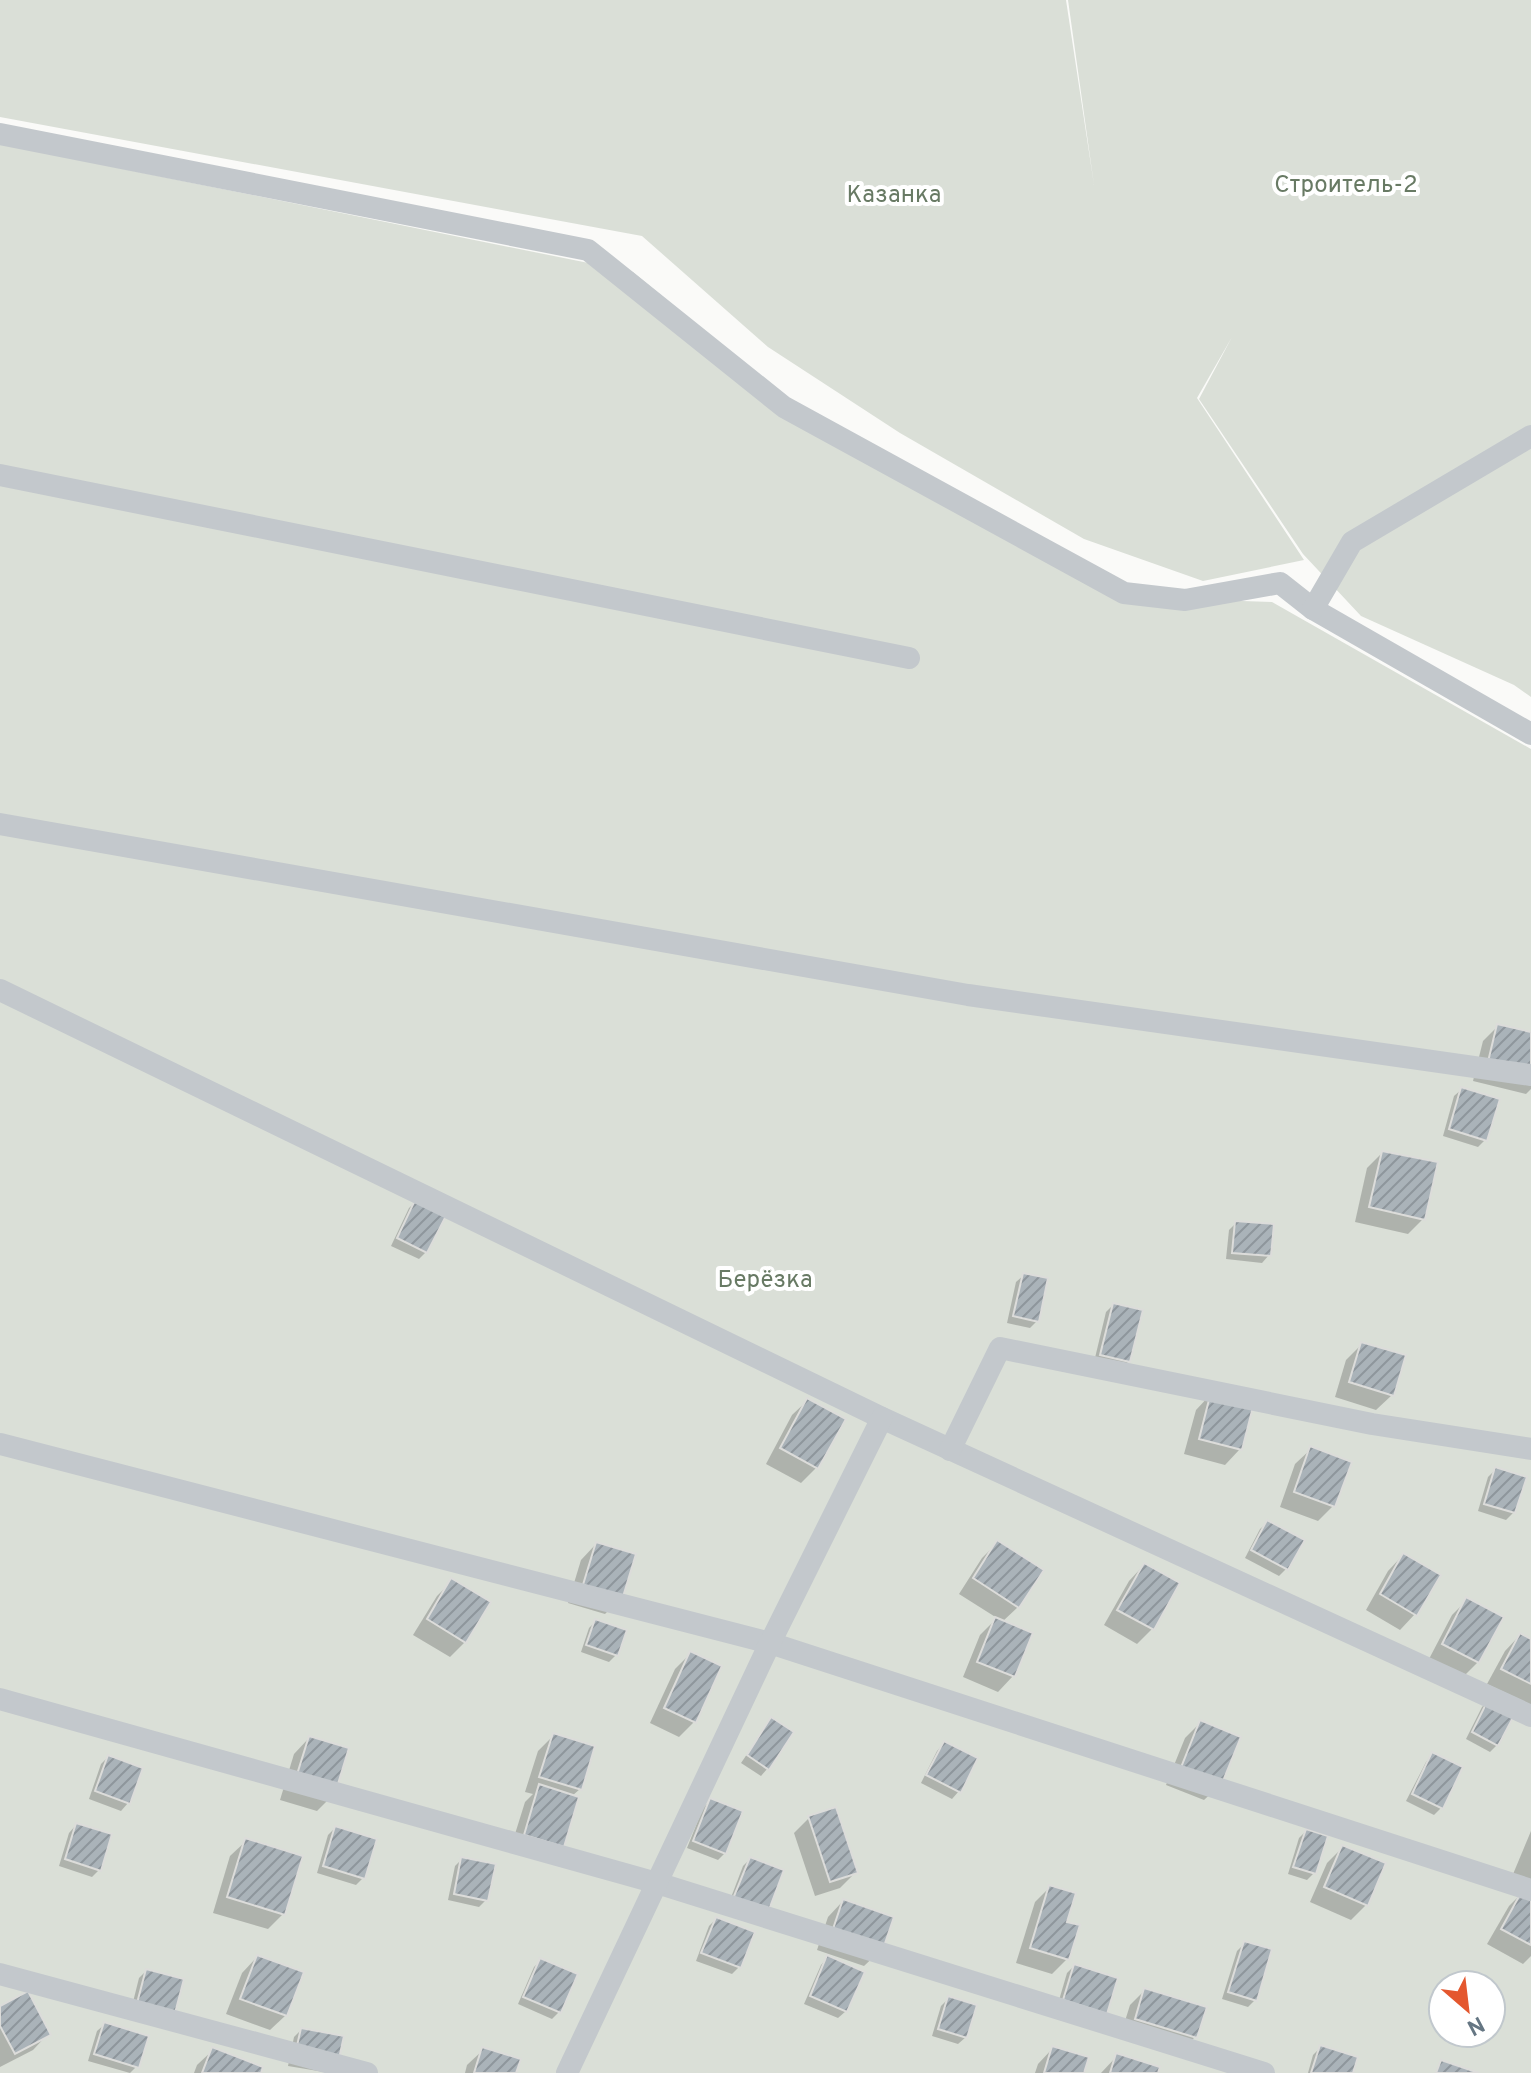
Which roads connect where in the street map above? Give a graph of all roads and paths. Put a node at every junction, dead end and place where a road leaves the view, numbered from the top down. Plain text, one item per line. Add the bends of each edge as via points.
1 (0, 134) edge
2 (1531, 436) edge
3 (0, 475) edge
4 (1313, 609) junction
5 (909, 658) dead end
6 (1531, 734) edge
7 (0, 824) edge
8 (0, 990) edge
9 (1531, 1075) edge
10 (882, 1418) junction
11 (0, 1444) edge
12 (1531, 1449) edge
13 (950, 1450) junction
14 (770, 1643) junction
15 (0, 1699) edge
16 (1531, 1716) edge
17 (657, 1883) junction
18 (1531, 1890) edge
19 (0, 1974) edge
20 (367, 2073) edge
21 (567, 2073) edge
22 (1264, 2073) edge

1 - 4 lane via 588,250 784,407 1124,593 1185,600 1280,583
2 - 4 lane via 1352,542
3 - 5 lane
4 - 6 lane
7 - 9 lane via 968,995
8 - 10 lane
10 - 13 lane
10 - 14 lane
11 - 14 lane
12 - 13 lane via 1372,1424 1000,1348
13 - 16 lane
14 - 17 lane
14 - 18 lane
15 - 17 lane
17 - 21 lane
17 - 22 lane
19 - 20 lane

